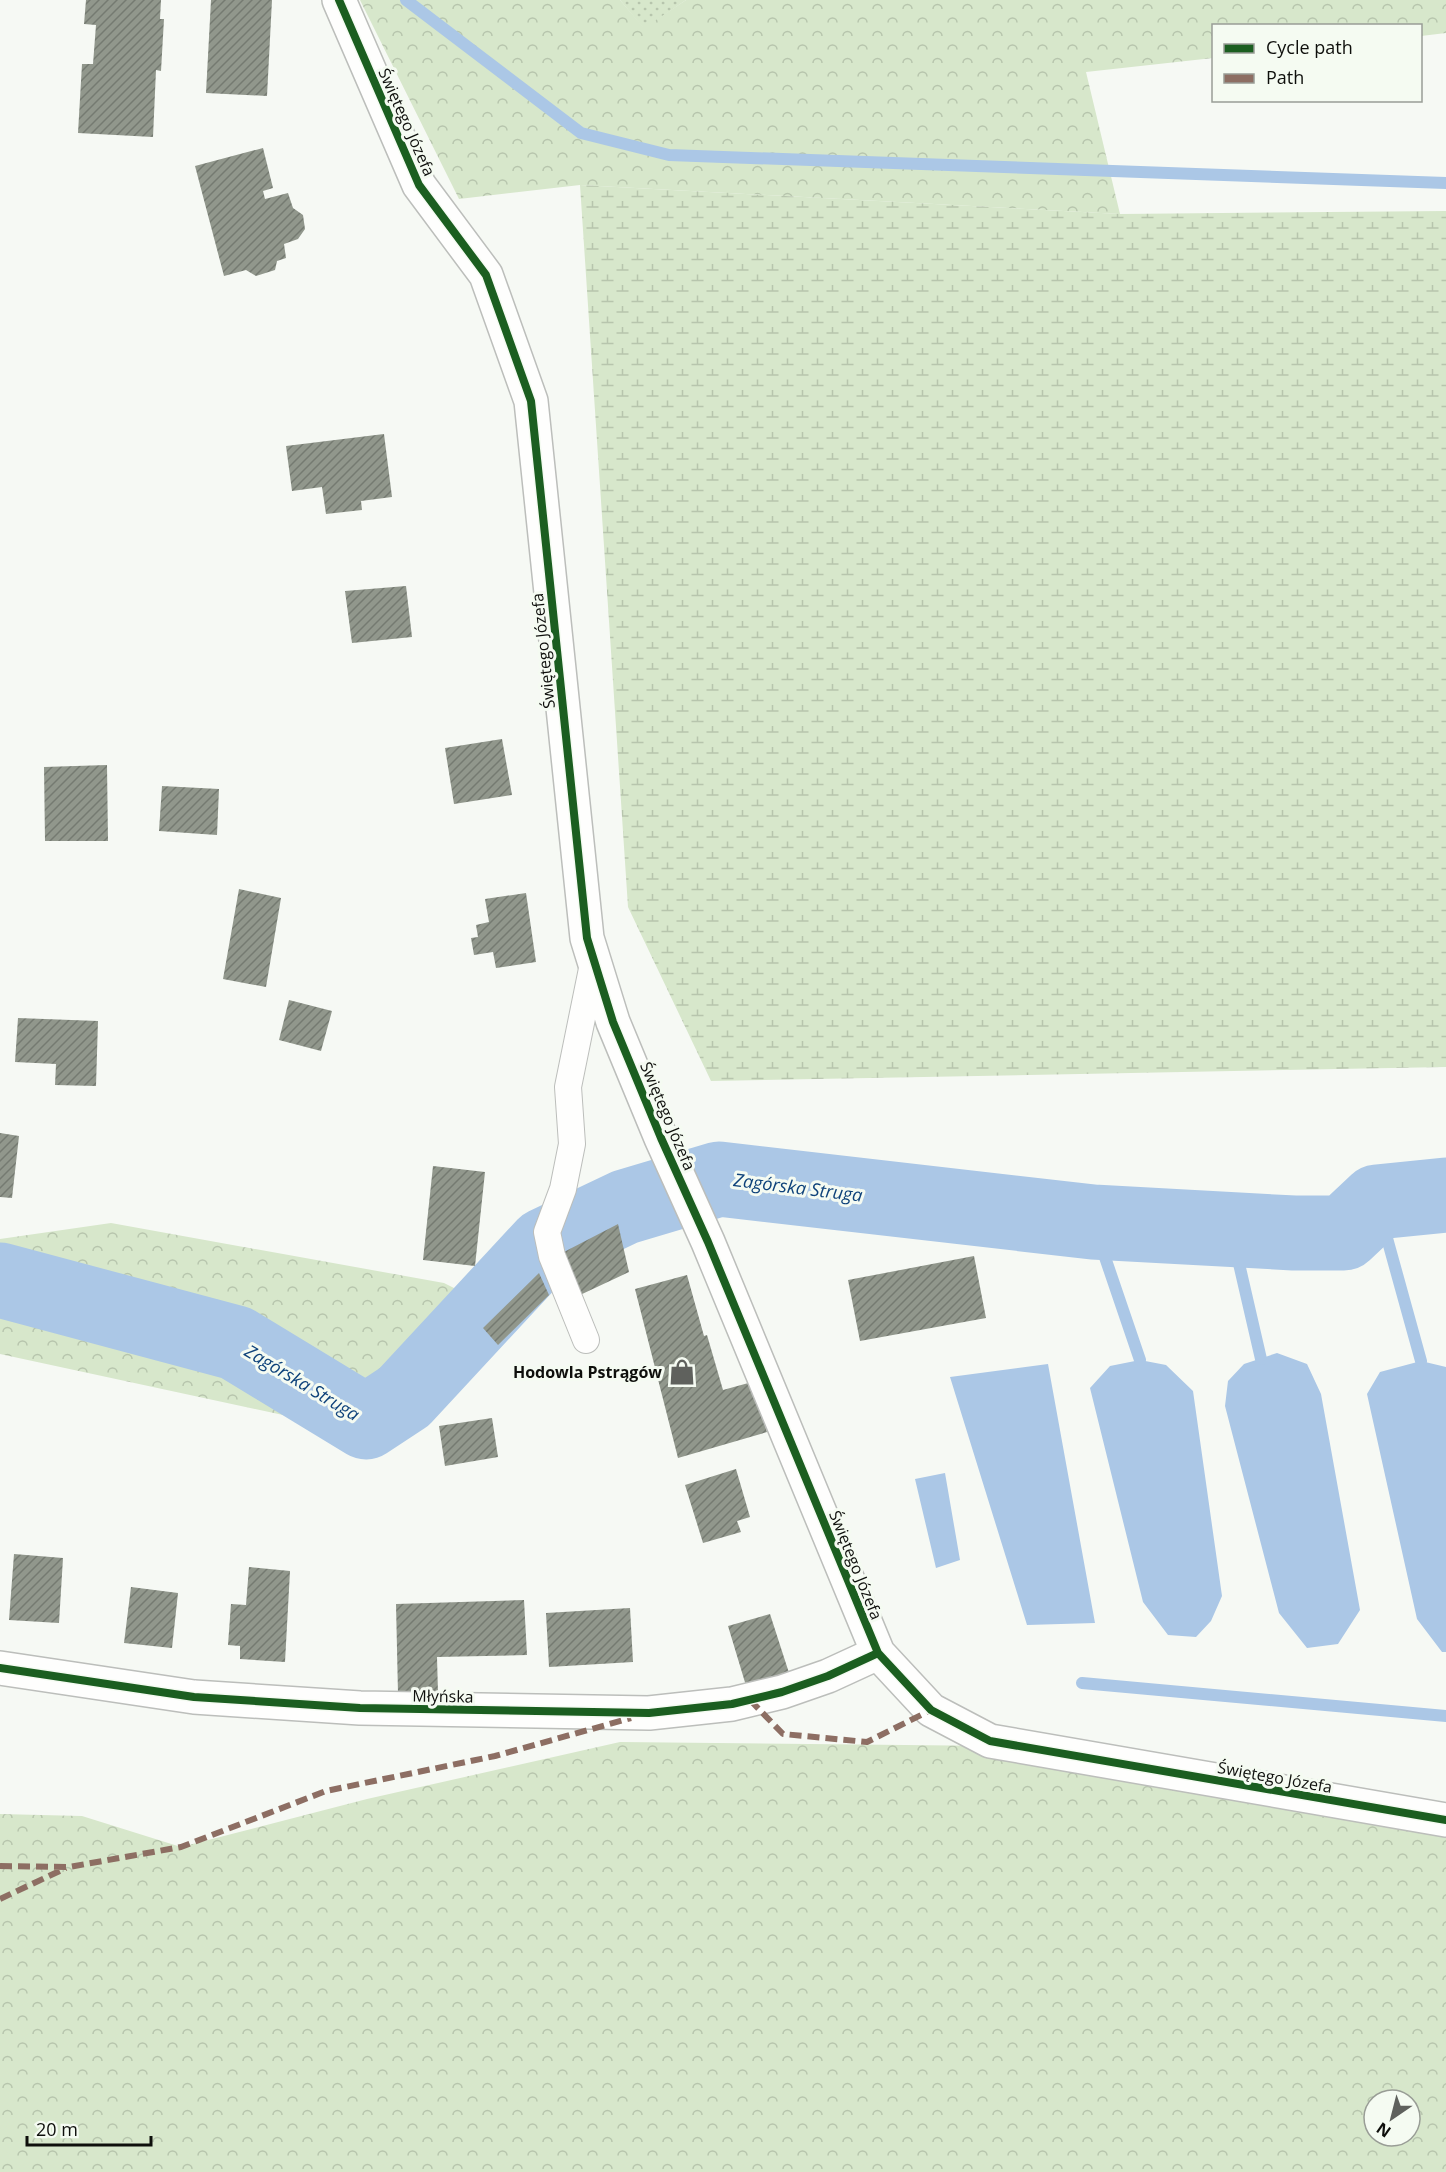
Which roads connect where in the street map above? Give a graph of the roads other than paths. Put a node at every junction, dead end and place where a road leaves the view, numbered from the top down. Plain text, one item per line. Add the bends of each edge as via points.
1 (339, 0) edge
2 (594, 959) junction
3 (586, 1340) dead end
4 (878, 1653) junction
5 (0, 1668) edge
6 (1446, 1820) edge

1 - 2 street, Świętego Józefa via 419,185 486,275 531,401 579,871 587,938
2 - 3 lane via 568,1087 572,1144 550,1244
2 - 4 street, Świętego Józefa via 613,1022
4 - 5 street, Młyńska via 782,1692 732,1704 649,1713 360,1708 218,1699
4 - 6 street, Świętego Józefa via 932,1710 990,1741

